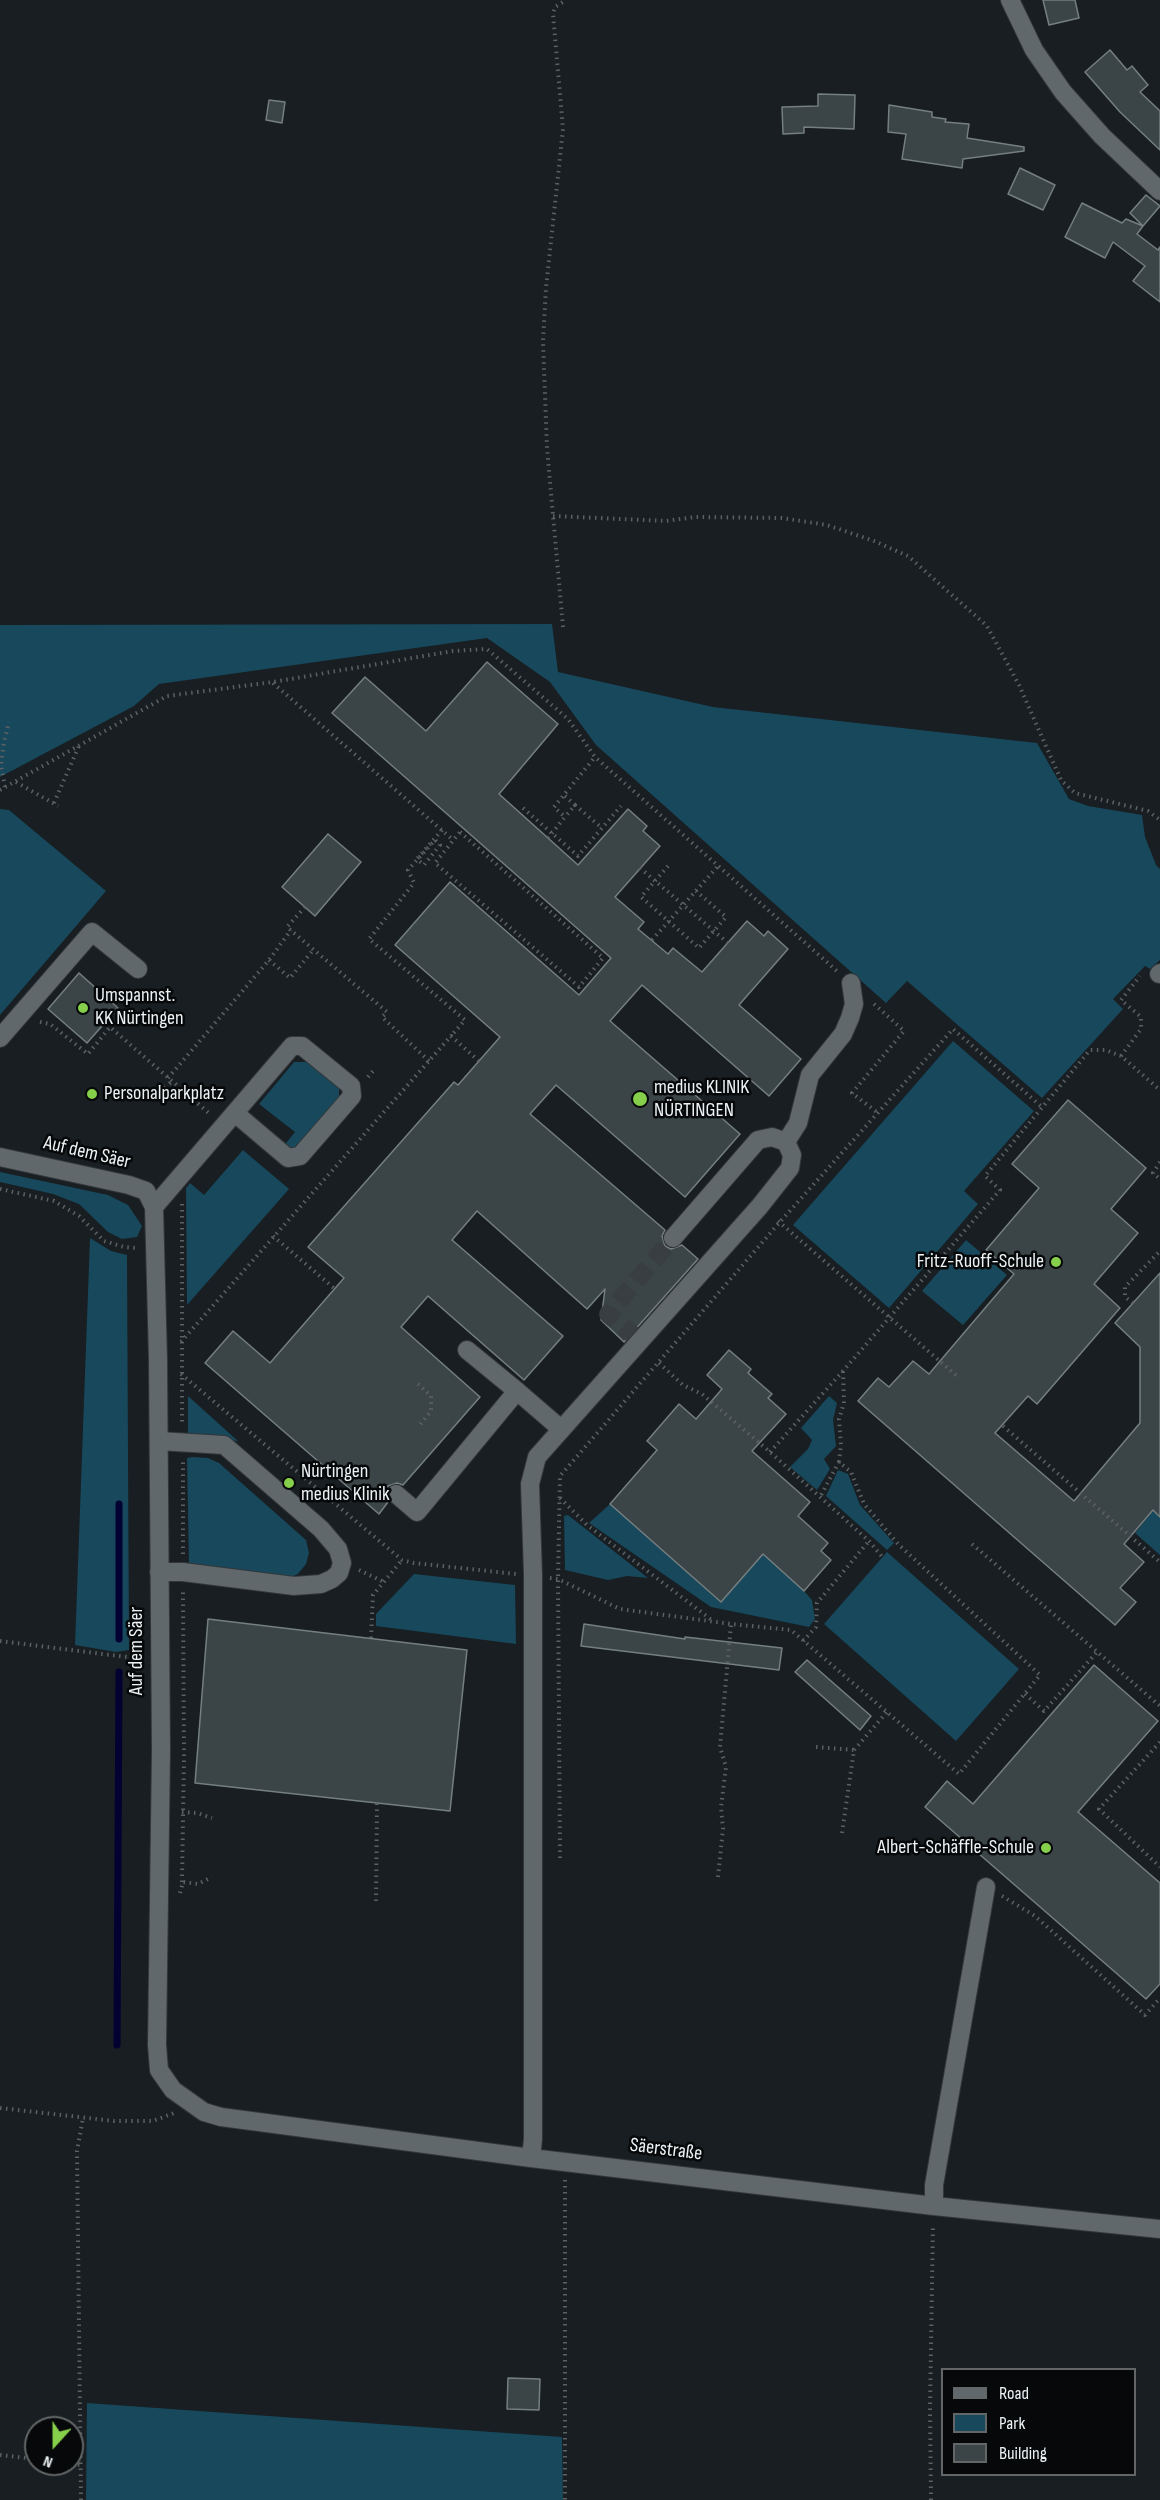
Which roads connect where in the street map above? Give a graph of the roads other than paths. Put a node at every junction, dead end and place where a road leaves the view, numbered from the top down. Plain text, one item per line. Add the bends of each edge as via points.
1 (1010, 0) edge
2 (1160, 191) edge
3 (138, 969) dead end
4 (851, 983) road end
5 (0, 1038) edge
6 (231, 1121) junction
7 (786, 1142) junction
8 (0, 1156) edge
9 (154, 1207) junction
10 (674, 1238) tunnel mouth
11 (467, 1350) dead end
12 (517, 1391) junction
13 (561, 1429) junction
14 (159, 1441) junction
15 (396, 1494) dead end
16 (159, 1572) junction
17 (986, 1887) road end
18 (173, 2090) joint
19 (531, 2158) junction
20 (934, 2206) junction
21 (1160, 2229) edge

1 - 2 street via 1034,50 1063,92
3 - 5 street via 92,932
4 - 7 street via 854,1004 850,1018 843,1034 810,1075 798,1123
6 - 6 street via 288,1158 300,1156 352,1096 351,1086 302,1046 292,1046
6 - 9 street
7 - 10 street via 772,1137 758,1140
7 - 13 street via 792,1155 790,1168
8 - 9 street, Auf dem Säer via 129,1185 146,1191
9 - 14 street, Auf dem Säer
11 - 12 street
12 - 13 street
12 - 15 street via 417,1512
13 - 19 street via 537,1457 530,1484
14 - 16 street, Auf dem Säer
14 - 16 street via 224,1445 321,1530 338,1549 342,1563 332,1579 294,1586
16 - 18 street, Auf dem Säer via 157,2045 159,2070
17 - 20 street via 934,2185
18 - 19 street, Säerstraße via 204,2112 221,2117
19 - 20 street, Säerstraße
20 - 21 street, Säerstraße

